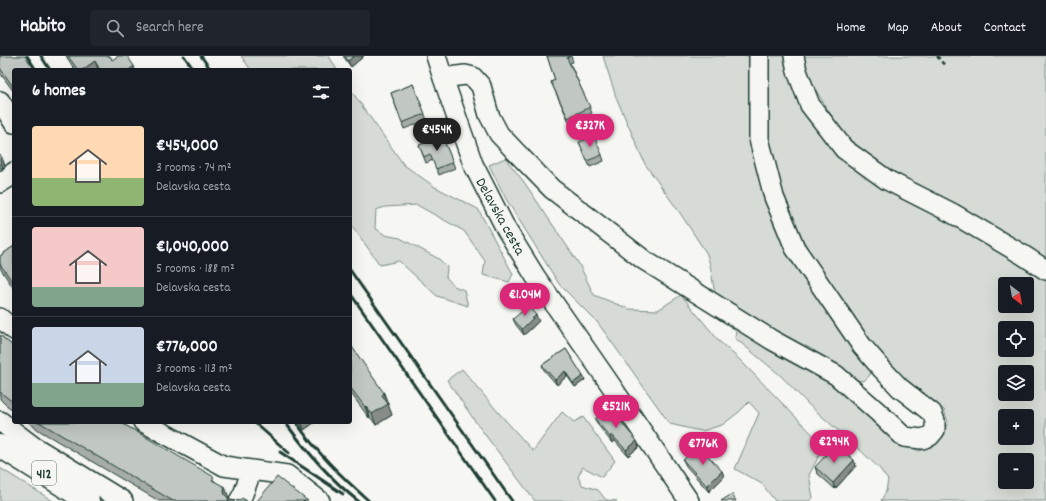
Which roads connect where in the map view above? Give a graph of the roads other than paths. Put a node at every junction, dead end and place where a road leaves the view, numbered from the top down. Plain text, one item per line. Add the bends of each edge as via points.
1 (436, 56) edge
2 (759, 56) edge
3 (794, 56) edge
4 (443, 78) junction
5 (0, 101) edge
6 (12, 120) edge
7 (12, 174) edge
8 (0, 183) edge
9 (1046, 270) edge
10 (0, 318) edge
11 (12, 328) edge
12 (0, 421) edge
13 (147, 424) edge
14 (0, 446) edge
15 (252, 470) junction
16 (88, 501) edge
17 (124, 501) edge
18 (239, 501) edge
19 (320, 501) edge
20 (689, 501) edge

1 - 4 street, Delavska cesta
2 - 4 street via 759,139 774,197 795,248 867,352 900,388 932,413 935,430 930,436 922,439 904,437 836,375 772,340 644,260 552,189 499,134 489,115 481,86 473,77 465,75
3 - 9 street via 810,104 844,150 887,180 952,213
4 - 20 street, Delavska cesta via 473,164 506,229 535,276
5 - 6 street
7 - 8 street
10 - 11 street
12 - 17 street via 33,446
13 - 15 street via 224,466
14 - 16 main road, 412
15 - 18 street
15 - 19 street via 287,475

